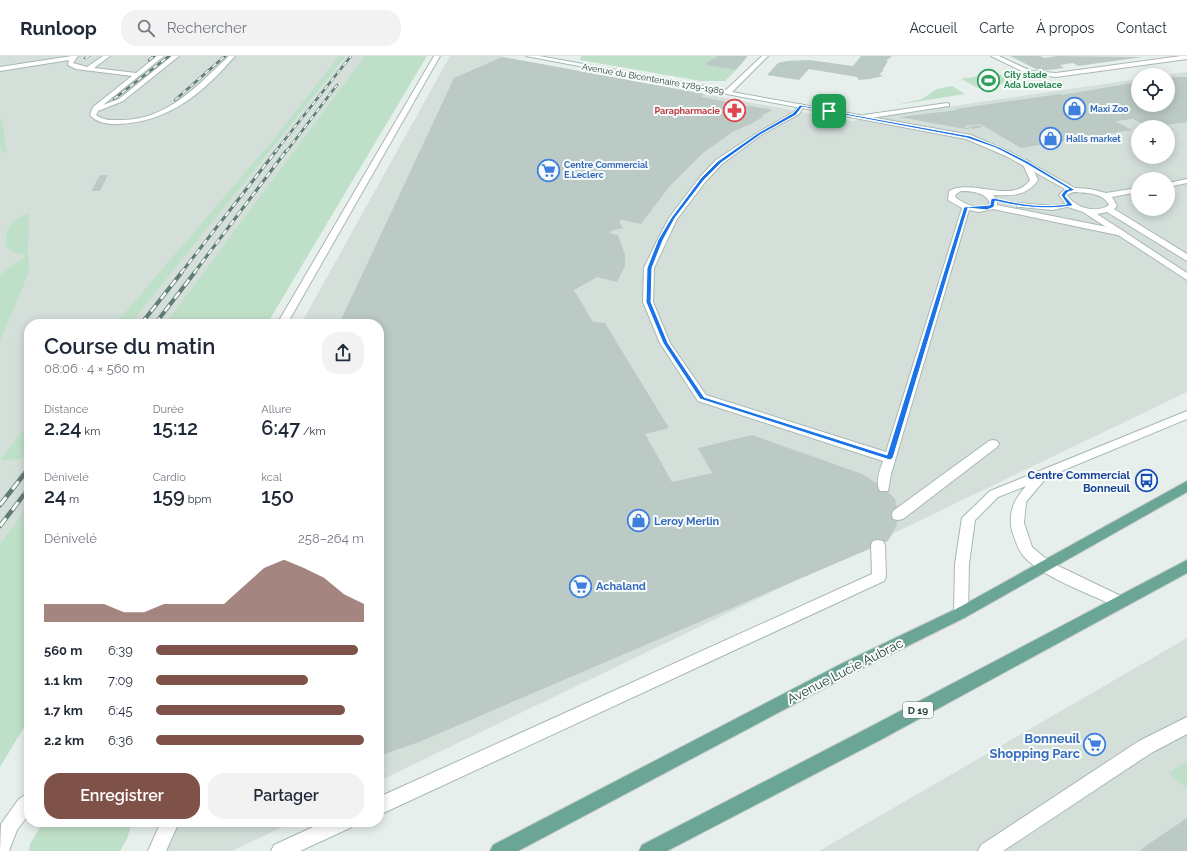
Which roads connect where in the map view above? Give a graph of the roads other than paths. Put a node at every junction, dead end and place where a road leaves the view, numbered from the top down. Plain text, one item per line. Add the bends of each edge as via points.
1 (36, 56) edge
2 (107, 56) edge
3 (161, 56) edge
4 (176, 56) edge
5 (232, 56) edge
6 (436, 56) edge
7 (532, 56) edge
8 (563, 56) edge
9 (570, 56) edge
10 (765, 56) edge
11 (994, 56) edge
12 (75, 57) edge
13 (1187, 57) edge
14 (33, 63) junction
15 (578, 65) junction
16 (0, 68) edge
17 (87, 70) junction
18 (137, 75) junction
19 (727, 93) junction
20 (947, 105) dead end
21 (801, 106) junction
22 (93, 115) junction
23 (864, 117) junction
24 (1026, 162) junction
25 (1187, 181) edge
26 (1175, 184) edge
27 (1073, 190) junction
28 (1131, 191) edge
29 (982, 192) junction
30 (1105, 196) junction
31 (993, 203) junction
32 (1071, 205) junction
33 (966, 207) junction
34 (1085, 210) junction
35 (1109, 210) junction
36 (1122, 233) junction
37 (1187, 258) edge
38 (1187, 276) edge
39 (285, 319) edge
40 (1187, 415) edge
41 (993, 444) dead end
42 (890, 458) junction
43 (1042, 476) junction
44 (1187, 486) edge
45 (884, 488) dead end
46 (898, 515) dead end
47 (878, 546) dead end
48 (1045, 566) junction
49 (1187, 566) edge
50 (1120, 602) junction
51 (961, 613) junction
52 (1187, 724) edge
53 (384, 804) edge
54 (24, 805) edge
55 (168, 827) edge
56 (333, 827) edge
57 (0, 850) edge
58 (157, 851) edge
59 (280, 851) edge
60 (500, 851) edge
61 (648, 851) edge
62 (987, 851) edge

1 - 14 street
2 - 17 street
3 - 18 street
4 - 22 street via 121,100 98,109
5 - 22 street via 178,105 161,116 138,122 118,123 100,120
6 - 39 street
7 - 8 street
7 - 15 street, Avenue du Bicentenaire 1789-1989
9 - 15 street
10 - 19 street
11 - 13 street via 1030,73 1056,76
12 - 14 street
12 - 17 street via 70,64
14 - 16 street
15 - 19 street, Avenue du Bicentenaire 1789-1989
17 - 18 street
18 - 22 street via 95,108
19 - 21 street, Avenue du Bicentenaire 1789-1989
20 - 23 street
21 - 23 street, Avenue du Bicentenaire 1789-1989
21 - 42 street via 794,114 759,134 719,162 703,179 673,218 649,268 648,302 666,343 702,398
23 - 24 street, Avenue du Bicentenaire 1789-1989 via 968,137
24 - 27 street, Avenue du Bicentenaire 1789-1989
24 - 29 street via 1034,180 1031,187 1012,192
25 - 26 street
27 - 30 street via 1084,190
27 - 32 street via 1066,191 1063,195
28 - 30 street
29 - 31 street
29 - 33 street via 966,189 953,191 951,198
30 - 35 street via 1112,202 1113,206
31 - 32 street via 1053,208
31 - 33 street via 979,209
31 - 36 street
32 - 34 street
33 - 42 street
34 - 35 street
34 - 36 street
35 - 37 street
36 - 38 street
40 - 43 street
41 - 46 street
42 - 45 street
43 - 48 street via 1020,501 1017,523 1027,551
43 - 51 street via 994,494 969,518 962,564
44 - 48 main road, Avenue Lucie Aubrac
47 - 53 street via 879,577
48 - 50 street
48 - 51 main road, Avenue Lucie Aubrac
49 - 50 main road, D 19
50 - 61 main road, D 19 via 876,733
51 - 60 main road, Avenue Lucie Aubrac via 846,669
52 - 62 street via 1145,747
54 - 57 street via 3,839
55 - 58 street
56 - 59 street

